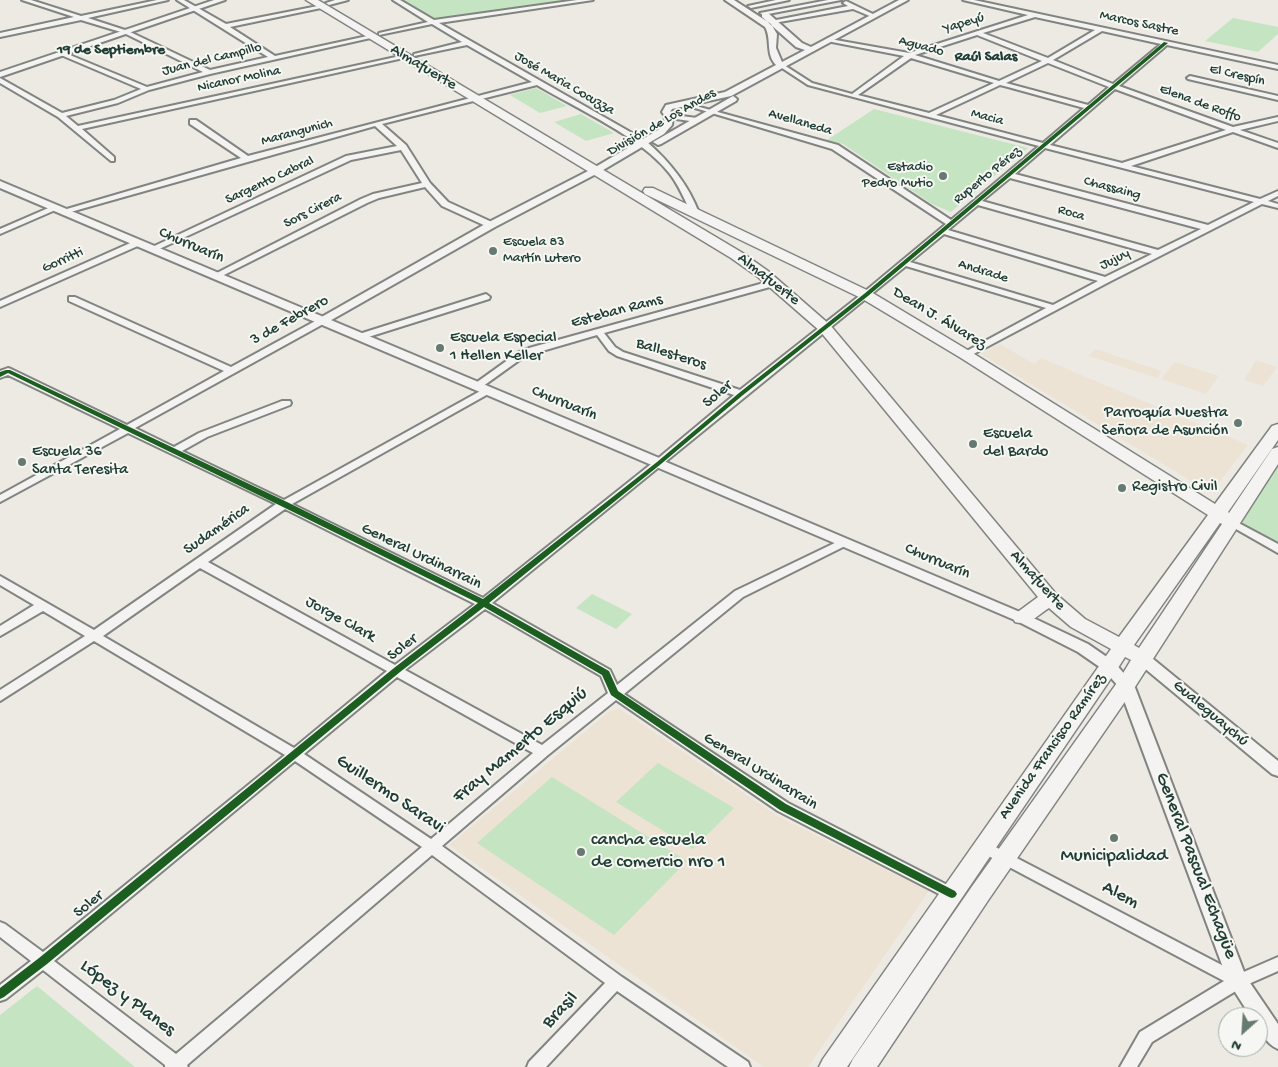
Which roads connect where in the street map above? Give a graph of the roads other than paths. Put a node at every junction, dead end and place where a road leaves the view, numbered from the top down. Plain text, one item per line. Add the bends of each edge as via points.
1 (25, 0) edge
2 (165, 0) edge
3 (180, 0) edge
4 (220, 0) edge
5 (311, 0) edge
6 (345, 0) edge
7 (396, 0) edge
8 (590, 0) edge
9 (729, 0) edge
10 (741, 0) edge
11 (786, 0) edge
12 (839, 0) edge
13 (904, 0) edge
14 (966, 0) edge
15 (325, 3) edge
16 (750, 6) junction
17 (852, 6) junction
18 (195, 9) junction
19 (763, 13) junction
20 (1035, 15) junction
21 (874, 16) junction
22 (79, 18) junction
23 (774, 21) junction
24 (434, 22) junction
25 (225, 26) junction
26 (1101, 29) junction
27 (126, 32) junction
28 (978, 32) junction
29 (0, 35) edge
30 (376, 36) junction
31 (832, 40) junction
32 (468, 43) junction
33 (1166, 43) junction
34 (812, 50) junction
35 (63, 54) junction
36 (909, 55) junction
37 (410, 56) junction
38 (274, 58) junction
39 (1049, 60) junction
40 (780, 63) junction
41 (1278, 66) edge
42 (209, 72) junction
43 (0, 75) edge
44 (1190, 78) dead end
45 (0, 80) edge
46 (537, 83) junction
47 (997, 83) junction
48 (1113, 86) junction
49 (146, 89) junction
50 (853, 96) junction
51 (478, 97) junction
52 (1278, 98) edge
53 (687, 104) junction
54 (1089, 107) junction
55 (710, 112) junction
56 (61, 115) junction
57 (669, 116) junction
58 (929, 116) junction
59 (1278, 119) edge
60 (697, 120) junction
61 (193, 122) dead end
62 (377, 124) junction
63 (78, 128) junction
64 (1235, 129) junction
65 (646, 145) junction
66 (1045, 146) junction
67 (1278, 146) edge
68 (403, 147) junction
69 (110, 159) dead end
70 (247, 159) junction
71 (1122, 166) junction
72 (601, 169) junction
73 (1009, 175) junction
74 (0, 184) edge
75 (427, 184) junction
76 (1278, 193) edge
77 (976, 202) junction
78 (1261, 202) junction
79 (1278, 206) edge
80 (60, 210) junction
81 (695, 213) junction
82 (951, 223) junction
83 (491, 225) junction
84 (1209, 228) junction
85 (942, 231) junction
86 (0, 232) edge
87 (138, 243) junction
88 (152, 249) junction
89 (1159, 252) junction
90 (904, 263) junction
91 (215, 276) junction
92 (1106, 280) junction
93 (774, 283) junction
94 (866, 295) junction
95 (486, 297) dead end
96 (72, 299) dead end
97 (0, 304) edge
98 (1054, 308) junction
99 (322, 321) junction
100 (825, 328) junction
101 (599, 332) junction
102 (359, 337) junction
103 (966, 355) junction
104 (232, 371) junction
105 (4, 373) edge
106 (482, 389) junction
107 (741, 394) junction
108 (286, 403) dead end
109 (128, 429) junction
110 (1278, 429) edge
111 (174, 451) junction
112 (1277, 455) edge
113 (659, 463) junction
114 (0, 499) edge
115 (284, 504) junction
116 (1226, 518) junction
117 (845, 542) junction
118 (1278, 549) edge
119 (199, 562) junction
120 (0, 580) edge
121 (1049, 598) junction
122 (484, 604) junction
123 (42, 606) junction
124 (1022, 618) junction
125 (0, 632) edge
126 (94, 636) junction
127 (1124, 648) junction
128 (1142, 658) junction
129 (1109, 666) junction
130 (397, 670) junction
131 (1126, 685) junction
132 (614, 693) junction
133 (0, 696) edge
134 (543, 752) junction
135 (294, 754) junction
136 (1278, 770) edge
137 (431, 846) junction
138 (994, 852) junction
139 (952, 894) junction
140 (0, 928) edge
141 (43, 961) junction
142 (1278, 964) edge
143 (1238, 981) junction
144 (616, 982) junction
145 (0, 994) edge
146 (1278, 1040) edge
147 (177, 1066) edge
148 (535, 1067) edge
149 (742, 1067) edge
150 (832, 1067) edge
151 (862, 1067) edge
152 (1128, 1067) edge

1 - 22 street
2 - 22 street
3 - 18 street
4 - 18 street
5 - 15 main road, Almafuerte
6 - 15 street
7 - 24 street, José Maria Cocuzza
8 - 24 street, Juan del Campillo
9 - 40 street via 768,26 773,34 772,48
10 - 16 street
11 - 16 street
12 - 17 street
12 - 19 street
13 - 21 street, División de Los Andes
14 - 20 street, Marcos Sastre
15 - 25 street
15 - 30 main road, Almafuerte
16 - 19 street
17 - 21 street
17 - 23 street
18 - 25 street
18 - 27 street
19 - 23 street
20 - 26 street, Marcos Sastre
20 - 28 street, Yapeyú
21 - 31 street, División de Los Andes
22 - 27 street
22 - 29 street
23 - 34 street via 799,45
24 - 30 street, Juan del Campillo
24 - 32 street, José Maria Cocuzza
25 - 38 street
26 - 33 street, Marcos Sastre
26 - 39 street
27 - 35 street
27 - 42 street
28 - 36 street, Yapeyú
28 - 39 street, Elena de Roffo
30 - 37 main road, Almafuerte
30 - 38 street, Juan del Campillo
31 - 34 street, División de Los Andes
31 - 36 street, Aguado
32 - 37 street, Nicanor Molina
32 - 46 street, José Maria Cocuzza
33 - 41 street, Marcos Sastre
33 - 48 street, Ruperto Pérez
34 - 40 street, División de Los Andes
35 - 43 street
35 - 49 street
36 - 47 street, Aguado
36 - 50 street, Yapeyú
37 - 51 main road, Almafuerte
37 - 63 street, Nicanor Molina
38 - 42 street, Juan del Campillo
39 - 47 street
39 - 48 street, Elena de Roffo
40 - 50 street, Macia via 810,84
40 - 53 street, División de Los Andes via 728,94
40 - 55 street, División de Los Andes via 769,78
42 - 49 street, Juan del Campillo
44 - 52 street, El Crespín
45 - 56 street
46 - 51 street, Marangunich
46 - 65 street, José Maria Cocuzza
47 - 54 street, Aguado
47 - 58 street
48 - 54 street, Ruperto Pérez
48 - 64 street, Elena de Roffo
49 - 56 street, Juan del Campillo via 116,102
50 - 58 street, Macia
51 - 62 street, Marangunich
51 - 72 main road, Almafuerte
53 - 55 street, Avellaneda
53 - 57 street, División de Los Andes via 669,107 666,112
54 - 66 street, Ruperto Pérez
55 - 60 street, División de Los Andes
55 - 82 street, Avellaneda via 835,147
56 - 63 street
57 - 60 street
57 - 65 street, División de Los Andes via 665,129
58 - 66 street, Macia
59 - 64 street
60 - 65 street, División de Los Andes
61 - 70 street
62 - 68 street
62 - 70 street, Marangunich
63 - 69 street
64 - 67 street, Elena de Roffo
64 - 71 street
65 - 72 street, División de Los Andes
65 - 81 street, José Maria Cocuzza via 687,193
66 - 71 street, Macia
66 - 73 street, Ruperto Pérez
68 - 75 street
68 - 88 street, Sargento Cabral via 349,158
70 - 80 street, Marangunich
71 - 78 street, Macia
72 - 81 main road, Dean J. Álvarez
72 - 83 street, 3 de Febrero
72 - 93 main road, Almafuerte
73 - 77 street, Ruperto Pérez
73 - 84 street, Chassaing
74 - 80 main road, Churruarín
75 - 83 street via 445,204
75 - 91 street, Sors Cirera via 364,201
76 - 78 street, Jujuy
77 - 82 street, Ruperto Pérez
77 - 89 street, Roca
78 - 79 street, Macia
78 - 84 street, Jujuy
80 - 86 street, Marangunich
80 - 87 main road, Churruarín
81 - 94 main road, Dean J. Álvarez
82 - 85 street, Ruperto Pérez
83 - 99 street, 3 de Febrero
84 - 89 street, Jujuy
85 - 90 street, Ruperto Pérez
85 - 92 street
87 - 88 main road, Churruarín
87 - 97 street, Gorritti
88 - 91 main road, Churruarín
89 - 92 street, Jujuy
90 - 94 street, Ruperto Pérez
90 - 98 street, Andrade
91 - 99 main road, Churruarín
92 - 98 street, Jujuy
93 - 100 main road, Almafuerte
93 - 101 street, Esteban Rams
94 - 100 street, Ruperto Pérez
94 - 103 main road, Dean J. Álvarez
95 - 102 street
96 - 104 street
98 - 103 street, Jujuy
99 - 102 main road, Churruarín
99 - 104 street, 3 de Febrero
100 - 107 street, Soler
100 - 121 main road, Almafuerte
101 - 106 street, Esteban Rams via 522,354
101 - 107 street, Ballesteros via 620,354
102 - 106 main road, Churruarín
103 - 116 main road, Dean J. Álvarez
104 - 109 street, 3 de Febrero
105 - 109 street, General Urdinarrain
106 - 113 main road, Churruarín
106 - 115 street, Sudamérica
107 - 113 street, Soler
108 - 111 street via 203,435
109 - 111 street, General Urdinarrain
109 - 114 street, 3 de Febrero
110 - 116 main road, Avenida Francisco Ramírez
111 - 115 street, General Urdinarrain
112 - 116 main road, Avenida Francisco Ramírez
113 - 117 street, Churruarín
113 - 122 street, Soler
115 - 119 street, Sudamérica
115 - 122 street, General Urdinarrain
116 - 118 street
116 - 127 main road, Avenida Francisco Ramírez
116 - 128 main road, Avenida Francisco Ramírez
117 - 124 street, Churruarín
117 - 132 street, Fray Mamerto Esquiú via 739,594
119 - 126 street, Sudamérica
119 - 130 street, Jorge Clark
120 - 123 street, Guillermo Saravi
121 - 124 main road
121 - 127 main road, Almafuerte via 1078,623
122 - 130 street, Soler
122 - 132 street, General Urdinarrain via 606,673
123 - 125 street
123 - 126 street, Guillermo Saravi
124 - 129 street, Churruarín via 1071,642
126 - 133 street, Sudamérica
126 - 135 street, Guillermo Saravi
127 - 128 main road, Almafuerte
127 - 129 main road, Avenida Francisco Ramírez
128 - 131 main road, Avenida Francisco Ramírez
128 - 136 street, Gualeguaychú
129 - 131 street, Churruarín
129 - 138 main road, Avenida Francisco Ramírez
130 - 134 street, Jorge Clark
130 - 135 street, Soler
131 - 138 main road, Avenida Francisco Ramírez
131 - 143 street, General Pascual Echagüe
132 - 134 street, Fray Mamerto Esquiú
132 - 139 street, General Urdinarrain via 783,807
134 - 137 street, Fray Mamerto Esquiú
135 - 137 street, Guillermo Saravi
135 - 141 street, Soler
137 - 144 street, Guillermo Saravi
137 - 147 street, Fray Mamerto Esquiú
138 - 139 main road, Avenida Francisco Ramírez
138 - 143 street, Alem
138 - 151 main road, Avenida Francisco Ramírez
139 - 150 main road, Avenida Francisco Ramírez
140 - 141 street, López y Planes
141 - 145 street, Soler
141 - 147 street, López y Planes
142 - 143 street
143 - 146 street, General Pascual Echagüe
143 - 152 street via 1146,1037
144 - 148 street, Brasil
144 - 149 street, Guillermo Saravi

